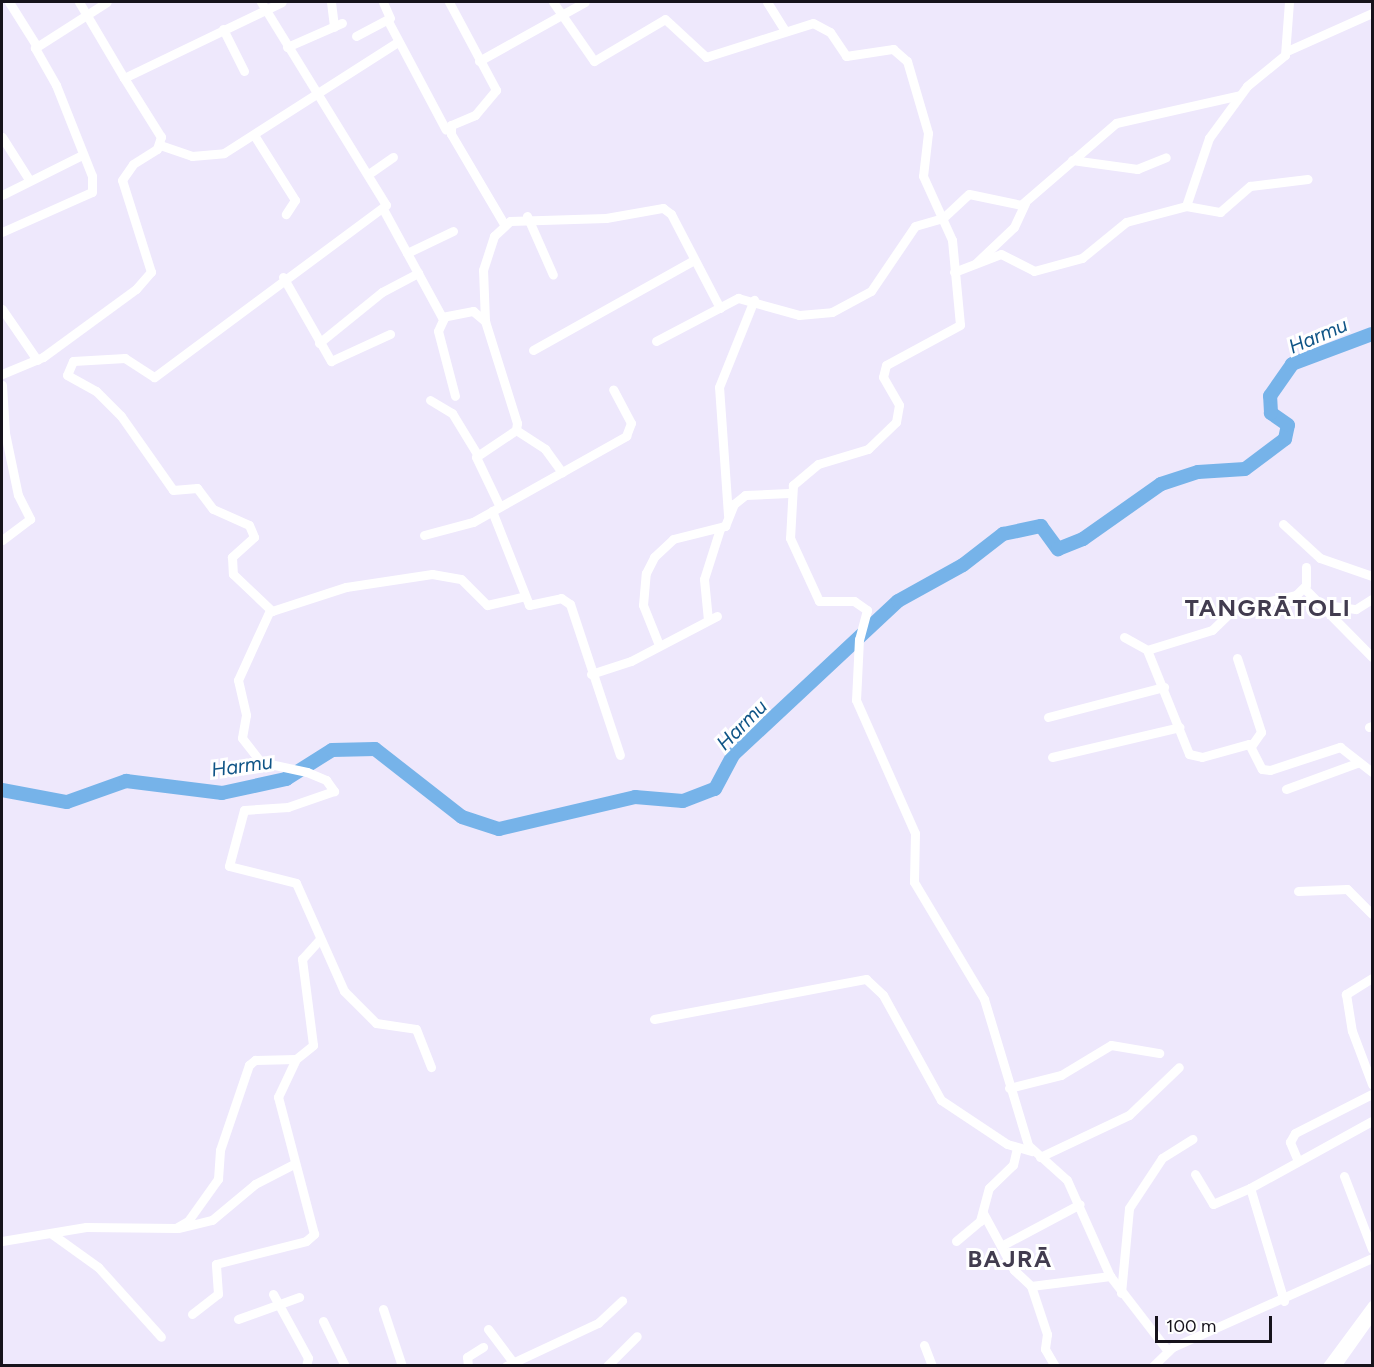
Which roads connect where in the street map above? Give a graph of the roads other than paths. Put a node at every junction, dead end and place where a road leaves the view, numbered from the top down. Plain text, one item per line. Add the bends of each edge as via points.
1 (9, 2) edge
2 (79, 2) edge
3 (107, 2) edge
4 (282, 2) edge
5 (331, 2) edge
6 (383, 2) edge
7 (449, 2) edge
8 (553, 2) edge
9 (585, 2) edge
10 (767, 2) edge
11 (1289, 2) edge
12 (263, 5) edge
13 (1372, 13) edge
14 (86, 14) junction
15 (562, 17) junction
16 (388, 21) junction
17 (223, 29) junction
18 (784, 29) junction
19 (356, 36) dead end
20 (396, 43) junction
21 (36, 45) junction
22 (287, 47) junction
23 (1287, 51) junction
24 (479, 61) junction
25 (244, 71) dead end
26 (124, 78) junction
27 (316, 90) junction
28 (1240, 95) junction
29 (446, 130) dead end
30 (254, 135) junction
31 (2, 137) edge
32 (160, 145) junction
33 (82, 154) junction
34 (393, 157) dead end
35 (1166, 157) dead end
36 (1072, 160) junction
37 (370, 173) junction
38 (28, 178) junction
39 (1308, 179) dead end
40 (2, 195) edge
41 (1025, 203) junction
42 (1186, 206) junction
43 (383, 209) junction
44 (286, 214) dead end
45 (527, 216) junction
46 (943, 218) junction
47 (504, 224) junction
48 (453, 231) dead end
49 (2, 232) edge
50 (407, 253) junction
51 (693, 260) junction
52 (974, 266) junction
53 (954, 272) junction
54 (418, 273) junction
55 (553, 274) dead end
56 (283, 277) junction
57 (754, 300) junction
58 (720, 308) junction
59 (2, 309) edge
60 (444, 318) junction
61 (485, 321) junction
62 (390, 334) dead end
63 (656, 341) dead end
64 (318, 343) junction
65 (532, 350) dead end
66 (37, 360) junction
67 (2, 374) edge
68 (2, 385) edge
69 (613, 389) dead end
70 (456, 396) dead end
71 (430, 400) dead end
72 (2, 419) edge
73 (516, 430) junction
74 (477, 454) junction
75 (562, 472) junction
76 (789, 493) junction
77 (496, 509) junction
78 (728, 516) junction
79 (1283, 524) dead end
80 (720, 529) junction
81 (424, 535) dead end
82 (2, 540) edge
83 (1306, 567) dead end
84 (1372, 576) edge
85 (1304, 588) junction
86 (525, 596) junction
87 (1372, 599) edge
88 (1319, 604) junction
89 (270, 609) junction
90 (717, 616) dead end
91 (708, 620) junction
92 (1124, 637) dead end
93 (659, 645) junction
94 (1147, 650) junction
95 (1372, 657) edge
96 (1237, 658) dead end
97 (591, 674) junction
98 (1164, 687) junction
99 (1048, 717) dead end
100 (1180, 727) junction
101 (1252, 745) junction
102 (620, 755) dead end
103 (1052, 757) dead end
104 (1357, 763) junction
105 (1372, 772) edge
106 (1286, 789) dead end
107 (1298, 891) dead end
108 (1372, 914) edge
109 (320, 939) junction
110 (1372, 978) edge
111 (654, 1019) dead end
112 (1160, 1053) dead end
113 (296, 1059) junction
114 (431, 1067) dead end
115 (1179, 1067) dead end
116 (1372, 1084) edge
117 (1009, 1088) junction
118 (1372, 1094) edge
119 (1372, 1121) edge
120 (1192, 1139) dead end
121 (1017, 1148) junction
122 (1032, 1151) junction
123 (1040, 1157) junction
124 (1298, 1161) junction
125 (292, 1165) junction
126 (1196, 1174) dead end
127 (1344, 1176) dead end
128 (1250, 1188) junction
129 (1080, 1204) junction
130 (983, 1212) junction
131 (176, 1228) junction
132 (52, 1234) junction
133 (956, 1240) dead end
134 (2, 1241) edge
135 (1001, 1246) junction
136 (1372, 1249) edge
137 (1372, 1258) edge
138 (1110, 1276) junction
139 (1031, 1286) junction
140 (1121, 1293) junction
141 (273, 1294) dead end
142 (299, 1298) dead end
143 (622, 1301) dead end
144 (1284, 1301) junction
145 (279, 1305) junction
146 (1372, 1305) edge
147 (383, 1309) dead end
148 (192, 1314) dead end
149 (1372, 1315) edge
150 (238, 1319) dead end
151 (323, 1321) dead end
152 (488, 1329) dead end
153 (637, 1336) dead end
154 (161, 1337) dead end
155 (924, 1345) dead end
156 (483, 1347) dead end
157 (1168, 1351) junction
158 (509, 1363) edge
159 (306, 1365) edge
160 (345, 1365) edge
161 (402, 1365) edge
162 (468, 1365) edge
163 (607, 1365) edge
164 (932, 1365) edge
165 (1055, 1365) edge
166 (1152, 1365) edge
167 (1327, 1365) edge
168 (1336, 1365) edge

1 - 21 street
2 - 14 street
3 - 14 street
4 - 12 street
5 - 22 street via 338,25
6 - 16 street
7 - 24 street
8 - 15 street
9 - 15 street
10 - 18 street
11 - 23 street
12 - 17 street
12 - 22 street
13 - 23 street
14 - 21 street
14 - 26 street
15 - 18 street via 596,61 664,19 706,57
15 - 24 street
16 - 19 street
16 - 20 street
17 - 25 street
17 - 26 street
18 - 46 street via 818,24 849,57 900,52 928,133 923,176
20 - 27 street
20 - 29 street
21 - 33 street
22 - 27 street
23 - 28 street via 1280,64
24 - 47 street via 495,91 450,131
26 - 32 street via 160,134
27 - 30 street
27 - 37 street
28 - 36 street via 1121,120
28 - 42 street via 1202,152
30 - 32 street via 210,156
30 - 44 street via 295,200
31 - 38 street
32 - 66 street via 133,164 122,180 151,272 136,290
33 - 38 street
33 - 49 street via 92,192
34 - 37 street
35 - 36 street via 1137,170
36 - 41 street
37 - 43 street via 387,200
38 - 40 street
39 - 42 street via 1250,186 1220,212
41 - 46 street via 975,193
41 - 52 street via 1014,227
42 - 52 street via 1126,222 1082,258 1034,271 1001,254
43 - 50 street
43 - 56 street
45 - 47 street
45 - 51 street via 606,218 663,208 671,214
45 - 55 street
46 - 53 street via 952,240
46 - 57 street via 915,226 871,291 832,312 799,315
47 - 61 street via 483,270
48 - 50 street
50 - 54 street
51 - 58 street
51 - 65 street
52 - 53 street
53 - 76 street via 960,326 883,369 899,405 896,422 868,449 818,464
54 - 60 street
54 - 64 street via 382,292
56 - 64 street
56 - 89 street via 154,377 128,358 76,360 67,367 71,379 105,399 135,431 172,490 197,488 213,509 249,525 254,537 232,557 233,574
57 - 58 street via 738,298
57 - 78 street via 719,387 720,461
58 - 63 street
59 - 66 street
60 - 61 street via 473,310
60 - 70 street via 438,331
61 - 73 street
62 - 64 street via 336,362
66 - 67 street
68 - 72 street
69 - 75 street via 631,431
71 - 74 street via 452,413
72 - 82 street via 18,495 30,519
73 - 74 street
73 - 75 street via 545,449
74 - 77 street
75 - 77 street
76 - 78 street via 749,494
76 - 117 street via 792,545 817,599 854,601 867,610 859,639 856,700 915,833 914,882 984,999
77 - 81 street via 473,522
77 - 86 street
78 - 80 street
79 - 84 street via 1320,558
80 - 91 street via 704,579
80 - 93 street via 673,539 647,570 643,605
83 - 85 street
85 - 88 street
85 - 94 street via 1255,608 1234,609 1212,630
86 - 89 street via 487,605 461,579 432,574 346,587
86 - 97 street via 534,608 561,598 570,604
87 - 88 street via 1356,609
88 - 95 street
89 - 109 street via 238,680 246,715 242,734 258,761 307,772 331,785 333,795 305,798 288,807 244,810 229,863 234,871 294,881
90 - 91 street
91 - 93 street
92 - 94 street
93 - 97 street
94 - 98 street
96 - 101 street via 1261,732
97 - 102 street
98 - 99 street
98 - 100 street
100 - 101 street via 1195,757
100 - 103 street
101 - 104 street via 1266,770 1340,747
104 - 105 street
104 - 106 street
107 - 108 street via 1347,889
109 - 113 street via 302,959 313,1045
109 - 114 street via 344,991 376,1023 416,1029
110 - 116 street via 1346,994 1352,1031
111 - 121 street via 866,979 883,995 941,1100
112 - 117 street via 1111,1046 1061,1075
113 - 125 street via 278,1097
113 - 131 street via 250,1064 220,1150 216,1182 193,1215
115 - 123 street via 1129,1115
117 - 122 street
118 - 124 street via 1295,1133 1290,1142
119 - 124 street
120 - 140 street via 1162,1158 1129,1208
121 - 122 street
121 - 130 street via 1013,1165 991,1183
122 - 123 street
123 - 129 street via 1062,1174
124 - 128 street
125 - 131 street via 255,1184 212,1220
125 - 148 street via 314,1228 312,1238 216,1264 218,1294
126 - 128 street via 1213,1204
127 - 136 street
128 - 144 street
129 - 135 street
129 - 138 street
130 - 133 street
130 - 135 street
131 - 132 street via 86,1227
132 - 134 street
132 - 154 street via 99,1267
135 - 139 street via 1014,1270
137 - 144 street
138 - 139 street
138 - 140 street
139 - 165 street via 1047,1334 1045,1348
140 - 157 street
141 - 145 street
142 - 145 street
143 - 158 street via 588,1328
144 - 157 street
145 - 150 street
145 - 159 street via 308,1358
146 - 167 street
147 - 161 street
149 - 168 street
151 - 160 street
152 - 158 street
153 - 163 street
155 - 164 street
156 - 162 street via 467,1357
157 - 166 street

